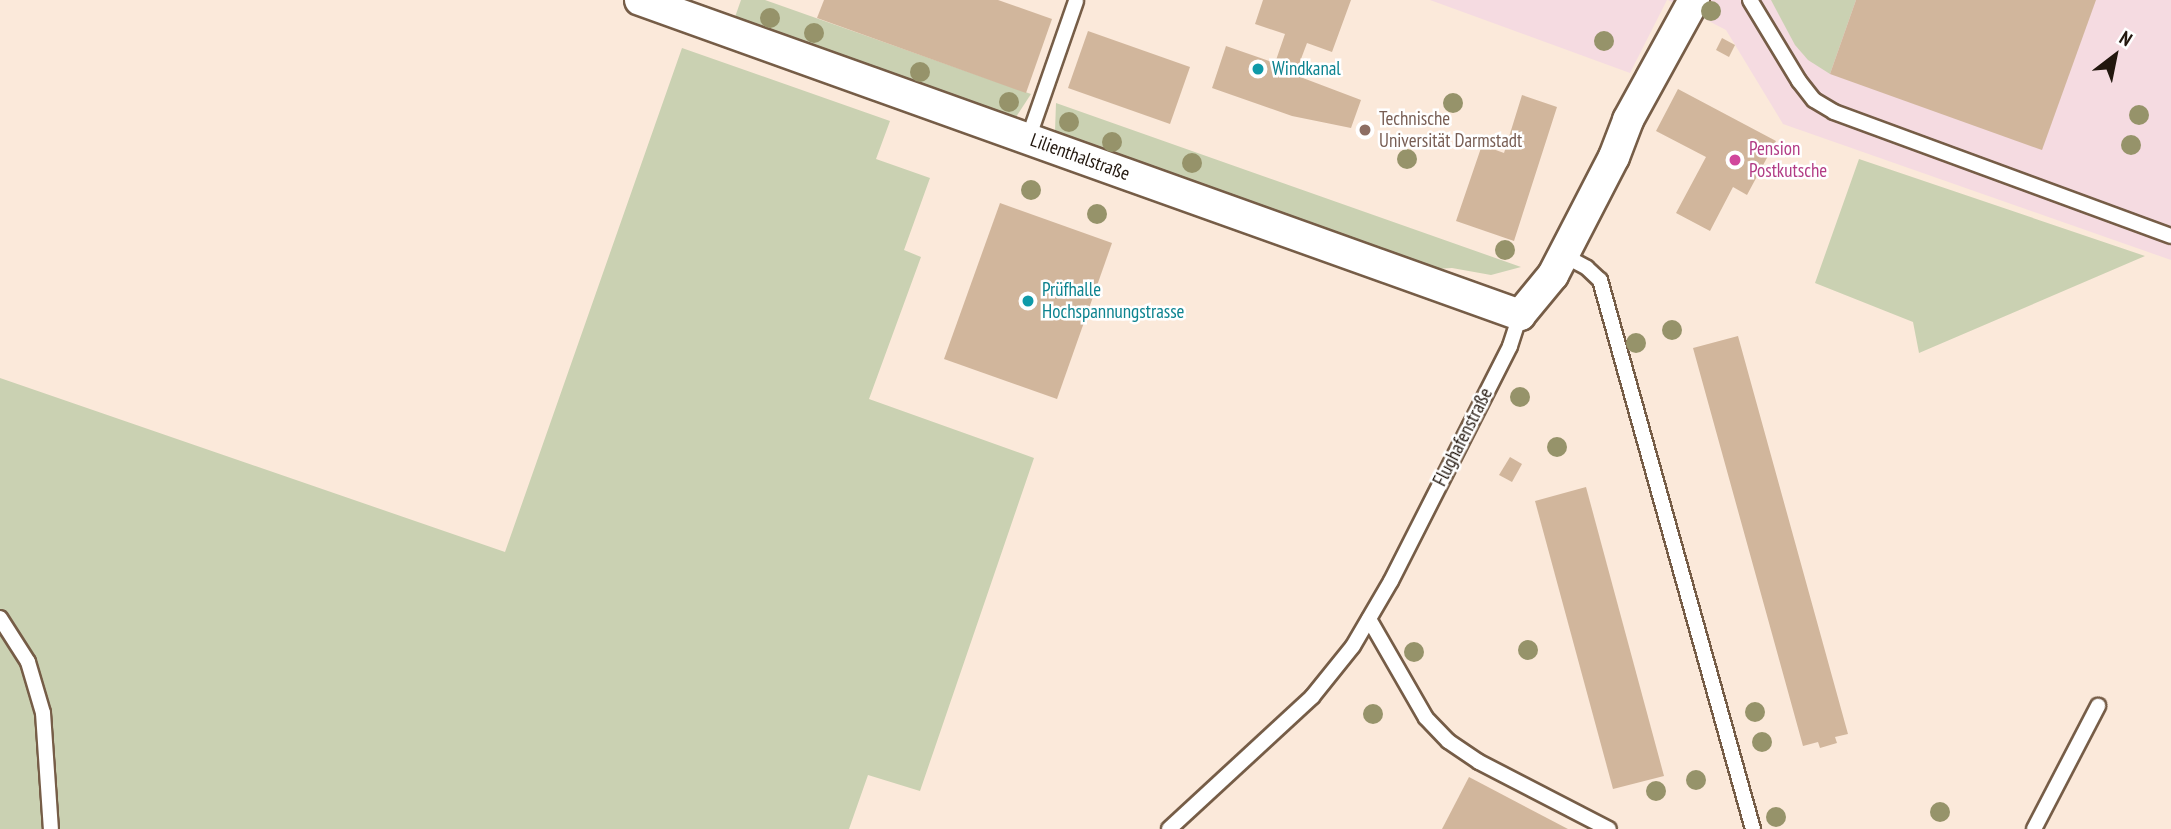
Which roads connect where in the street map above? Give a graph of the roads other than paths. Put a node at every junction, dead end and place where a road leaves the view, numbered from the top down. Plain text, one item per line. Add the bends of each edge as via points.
1 (640, 0) edge
2 (1079, 0) edge
3 (1694, 0) edge
4 (1750, 0) edge
5 (1028, 139) junction
6 (2171, 236) edge
7 (1563, 255) junction
8 (1520, 315) junction
9 (0, 618) edge
10 (1369, 619) junction
11 (2098, 706) dead end
12 (51, 829) edge
13 (1169, 829) edge
14 (1609, 829) edge
15 (1753, 829) edge
16 (2034, 829) edge

1 - 5 street, Lilienthalstraße
2 - 5 lane
3 - 7 street, Flughafenstraße via 1628,120
4 - 6 lane via 1799,81 1814,100 1834,112
5 - 8 street, Lilienthalstraße
7 - 8 street, Flughafenstraße via 1538,297
7 - 15 lane via 1600,280
8 - 10 lane, Flughafenstraße via 1510,346
9 - 12 lane via 28,662 43,713
10 - 13 lane, Flughafenstraße via 1312,697
10 - 14 lane via 1426,718 1448,741 1479,762
11 - 16 lane

